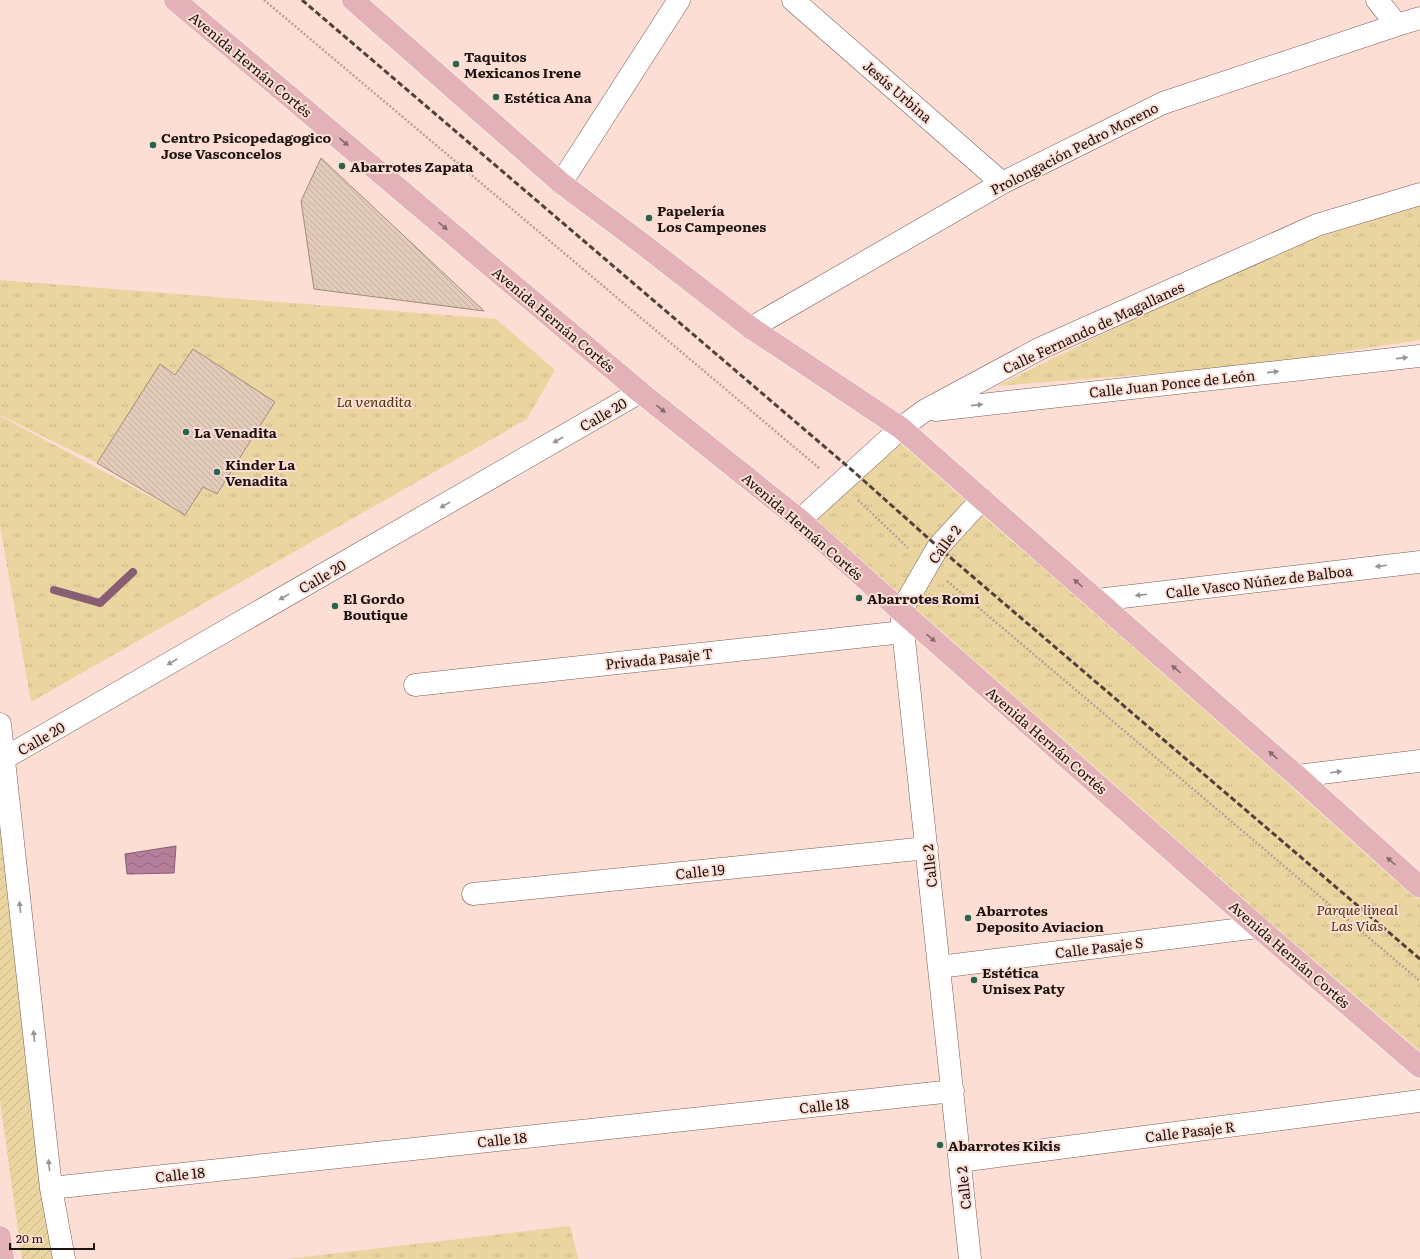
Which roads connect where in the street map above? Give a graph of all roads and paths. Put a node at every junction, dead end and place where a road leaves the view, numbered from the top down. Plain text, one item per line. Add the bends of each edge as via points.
1 (175, 0) edge
2 (264, 0) edge
3 (352, 0) edge
4 (679, 0) edge
5 (793, 0) edge
6 (1377, 0) edge
7 (1420, 18) edge
8 (1397, 25) junction
9 (1002, 182) junction
10 (561, 183) junction
11 (1420, 194) edge
12 (751, 328) junction
13 (1420, 356) edge
14 (640, 392) junction
15 (924, 411) junction
16 (901, 428) junction
17 (839, 484) junction
18 (982, 499) junction
19 (800, 520) junction
20 (1420, 562) edge
21 (928, 566) junction
22 (1097, 600) junction
23 (902, 621) junction
24 (415, 685) dead end
25 (0, 724) edge
26 (3, 759) junction
27 (1420, 761) edge
28 (1297, 776) junction
29 (927, 848) junction
30 (1420, 887) edge
31 (473, 894) dead end
32 (1258, 927) junction
33 (939, 967) junction
34 (1420, 981) edge
35 (1420, 1066) edge
36 (953, 1091) junction
37 (1420, 1101) edge
38 (960, 1161) junction
39 (51, 1188) junction
40 (0, 1237) edge
41 (3, 1259) edge
42 (64, 1259) edge
43 (970, 1259) edge

1 -> 14 main road, Avenida Hernán Cortés
2 - 17 path
3 - 10 main road
4 - 10 street
5 - 9 street, Jesús Urbina
6 - 8 street
7 - 8 street, Prolongación Pedro Moreno
8 - 9 street, Prolongación Pedro Moreno via 1163,103
9 - 12 street, Prolongación Pedro Moreno
10 - 12 main road
11 - 15 street, Calle Fernando de Magallanes via 1317,225 1040,348
12 - 16 main road
15 -> 13 street, Calle Juan Ponce de León
14 -> 19 main road, Avenida Hernán Cortés
14 -> 26 street, Calle 20
15 - 16 street, Calle Fernando de Magallanes
16 - 17 street, Calle Fernando de Magallanes
16 - 18 main road
17 - 19 street, Calle Fernando de Magallanes
17 - 21 path
18 - 21 street, Calle 2 via 938,547
22 -> 18 main road
19 - 23 main road, Avenida Hernán Cortés
20 -> 22 street, Calle Vasco Núñez de Balboa
21 - 23 street, Calle 2
21 - 34 path
28 -> 22 main road
23 - 24 street, Privada Pasaje T
23 - 29 street, Calle 2
23 -> 32 main road, Avenida Hernán Cortés
25 - 26 street
39 -> 26 street
28 -> 27 street
30 -> 28 main road
29 - 31 street, Calle 19
29 - 33 street, Calle 2
32 - 33 street, Calle Pasaje S
32 - 35 main road, Avenida Hernán Cortés
33 - 36 street, Calle 2
36 - 38 street, Calle 2
36 - 39 street, Calle 18
37 - 38 street, Calle Pasaje R
38 - 43 street, Calle 2
39 - 42 street
40 - 41 main road

